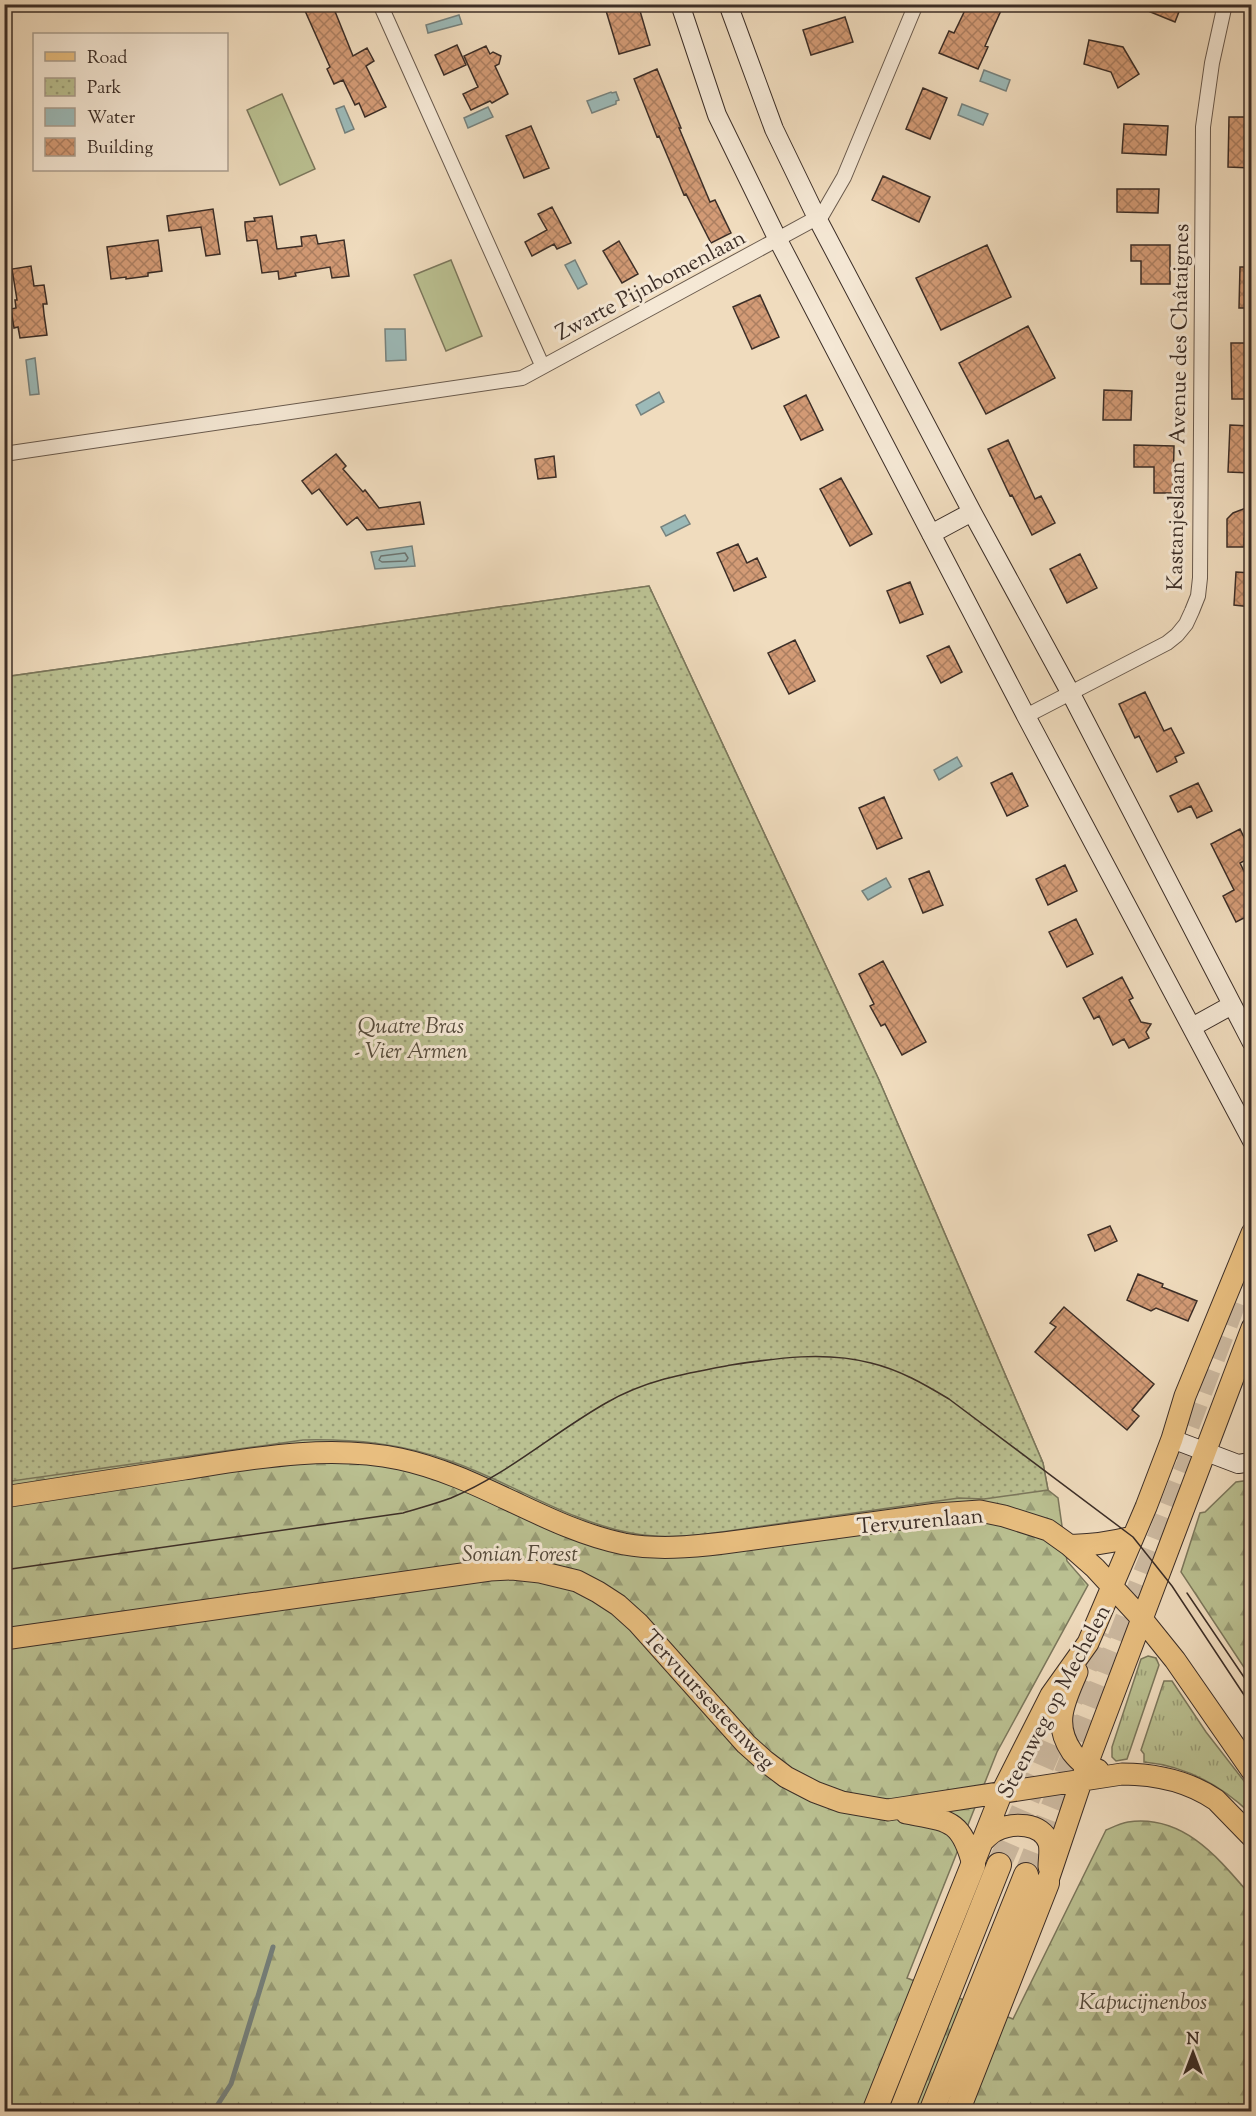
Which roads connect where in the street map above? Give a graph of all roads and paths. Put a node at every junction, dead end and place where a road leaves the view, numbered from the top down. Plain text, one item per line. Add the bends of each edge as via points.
1 (380, 4) edge
2 (680, 4) edge
3 (728, 4) edge
4 (916, 4) edge
5 (1225, 4) edge
6 (817, 218) junction
7 (778, 240) junction
8 (542, 365) junction
9 (4, 454) edge
10 (972, 512) junction
11 (932, 534) junction
12 (1070, 692) junction
13 (1026, 716) junction
14 (1232, 1005) junction
15 (1192, 1027) junction
16 (1251, 1042) edge
17 (1251, 1141) edge
18 (1251, 1233) edge
19 (1251, 1328) edge
20 (1172, 1439) junction
21 (1204, 1452) junction
22 (1251, 1462) edge
23 (4, 1497) edge
24 (1133, 1537) junction
25 (1069, 1545) junction
26 (1112, 1588) junction
27 (1142, 1619) junction
28 (4, 1638) edge
29 (1088, 1643) junction
30 (1251, 1771) edge
31 (1083, 1774) junction
32 (1002, 1792) junction
33 (888, 1810) junction
34 (1251, 1837) edge
35 (984, 1840) junction
36 (973, 1865) junction
37 (999, 1865) tunnel mouth
38 (1037, 1879) junction
39 (874, 2112) edge
40 (901, 2112) edge
41 (931, 2112) edge
42 (957, 2112) edge

1 - 8 street
2 - 7 street via 717,115
3 - 6 street via 774,129
4 - 6 street via 844,177
5 - 12 street, Kastanjeslaan - Avenue des Châtaignes via 1203,128 1198,596 1186,624 1167,643
6 - 7 street, Zwarte Pijnbomenlaan
6 - 10 street
7 - 8 street, Zwarte Pijnbomenlaan
7 - 11 street
8 - 9 street, Zwarte Pijnbomenlaan via 522,378
10 - 11 street
10 - 12 street
11 - 13 street
12 - 13 street, Kastanjeslaan - Avenue des Châtaignes
12 - 14 street
13 - 15 street
14 - 15 street
14 - 16 street
15 - 17 street
18 - 20 main road, Steenweg op Mechelen via 1185,1396
19 - 21 main road, Steenweg op Mechelen
20 - 21 street
20 - 24 main road, Steenweg op Mechelen
21 - 22 street via 1238,1464
21 - 27 main road, Steenweg op Mechelen
23 - 25 main road, Tervurenlaan via 264,1457 342,1452 399,1459 470,1480 571,1528 626,1544 688,1547 980,1511 1048,1530
24 - 25 main road
24 - 26 main road, Steenweg op Mechelen
25 - 26 main road, Tervurenlaan
26 - 27 main road, Tervurenlaan
26 - 29 main road, Steenweg op Mechelen
27 - 30 main road, Tervurenlaan
27 - 31 main road, Steenweg op Mechelen
28 - 33 main road, Tervuursesteenweg via 490,1570 540,1572 578,1581 638,1623 746,1744 786,1777 842,1802
29 - 31 main road via 1061,1722 1065,1740
29 - 32 main road, Steenweg op Mechelen via 1051,1695
31 - 32 main road, Tervuursesteenweg
31 - 34 main road via 1136,1773 1188,1784 1216,1800
31 - 38 main road, Steenweg op Mechelen
32 - 33 main road, Tervuursesteenweg
32 - 35 main road, Steenweg op Mechelen
33 - 36 main road via 957,1827
35 - 36 main road, Steenweg op Mechelen
35 - 38 main road via 1011,1826 1029,1826 1043,1834 1050,1852
36 - 39 highway
37 - 40 highway
38 - 41 highway
38 - 42 highway

